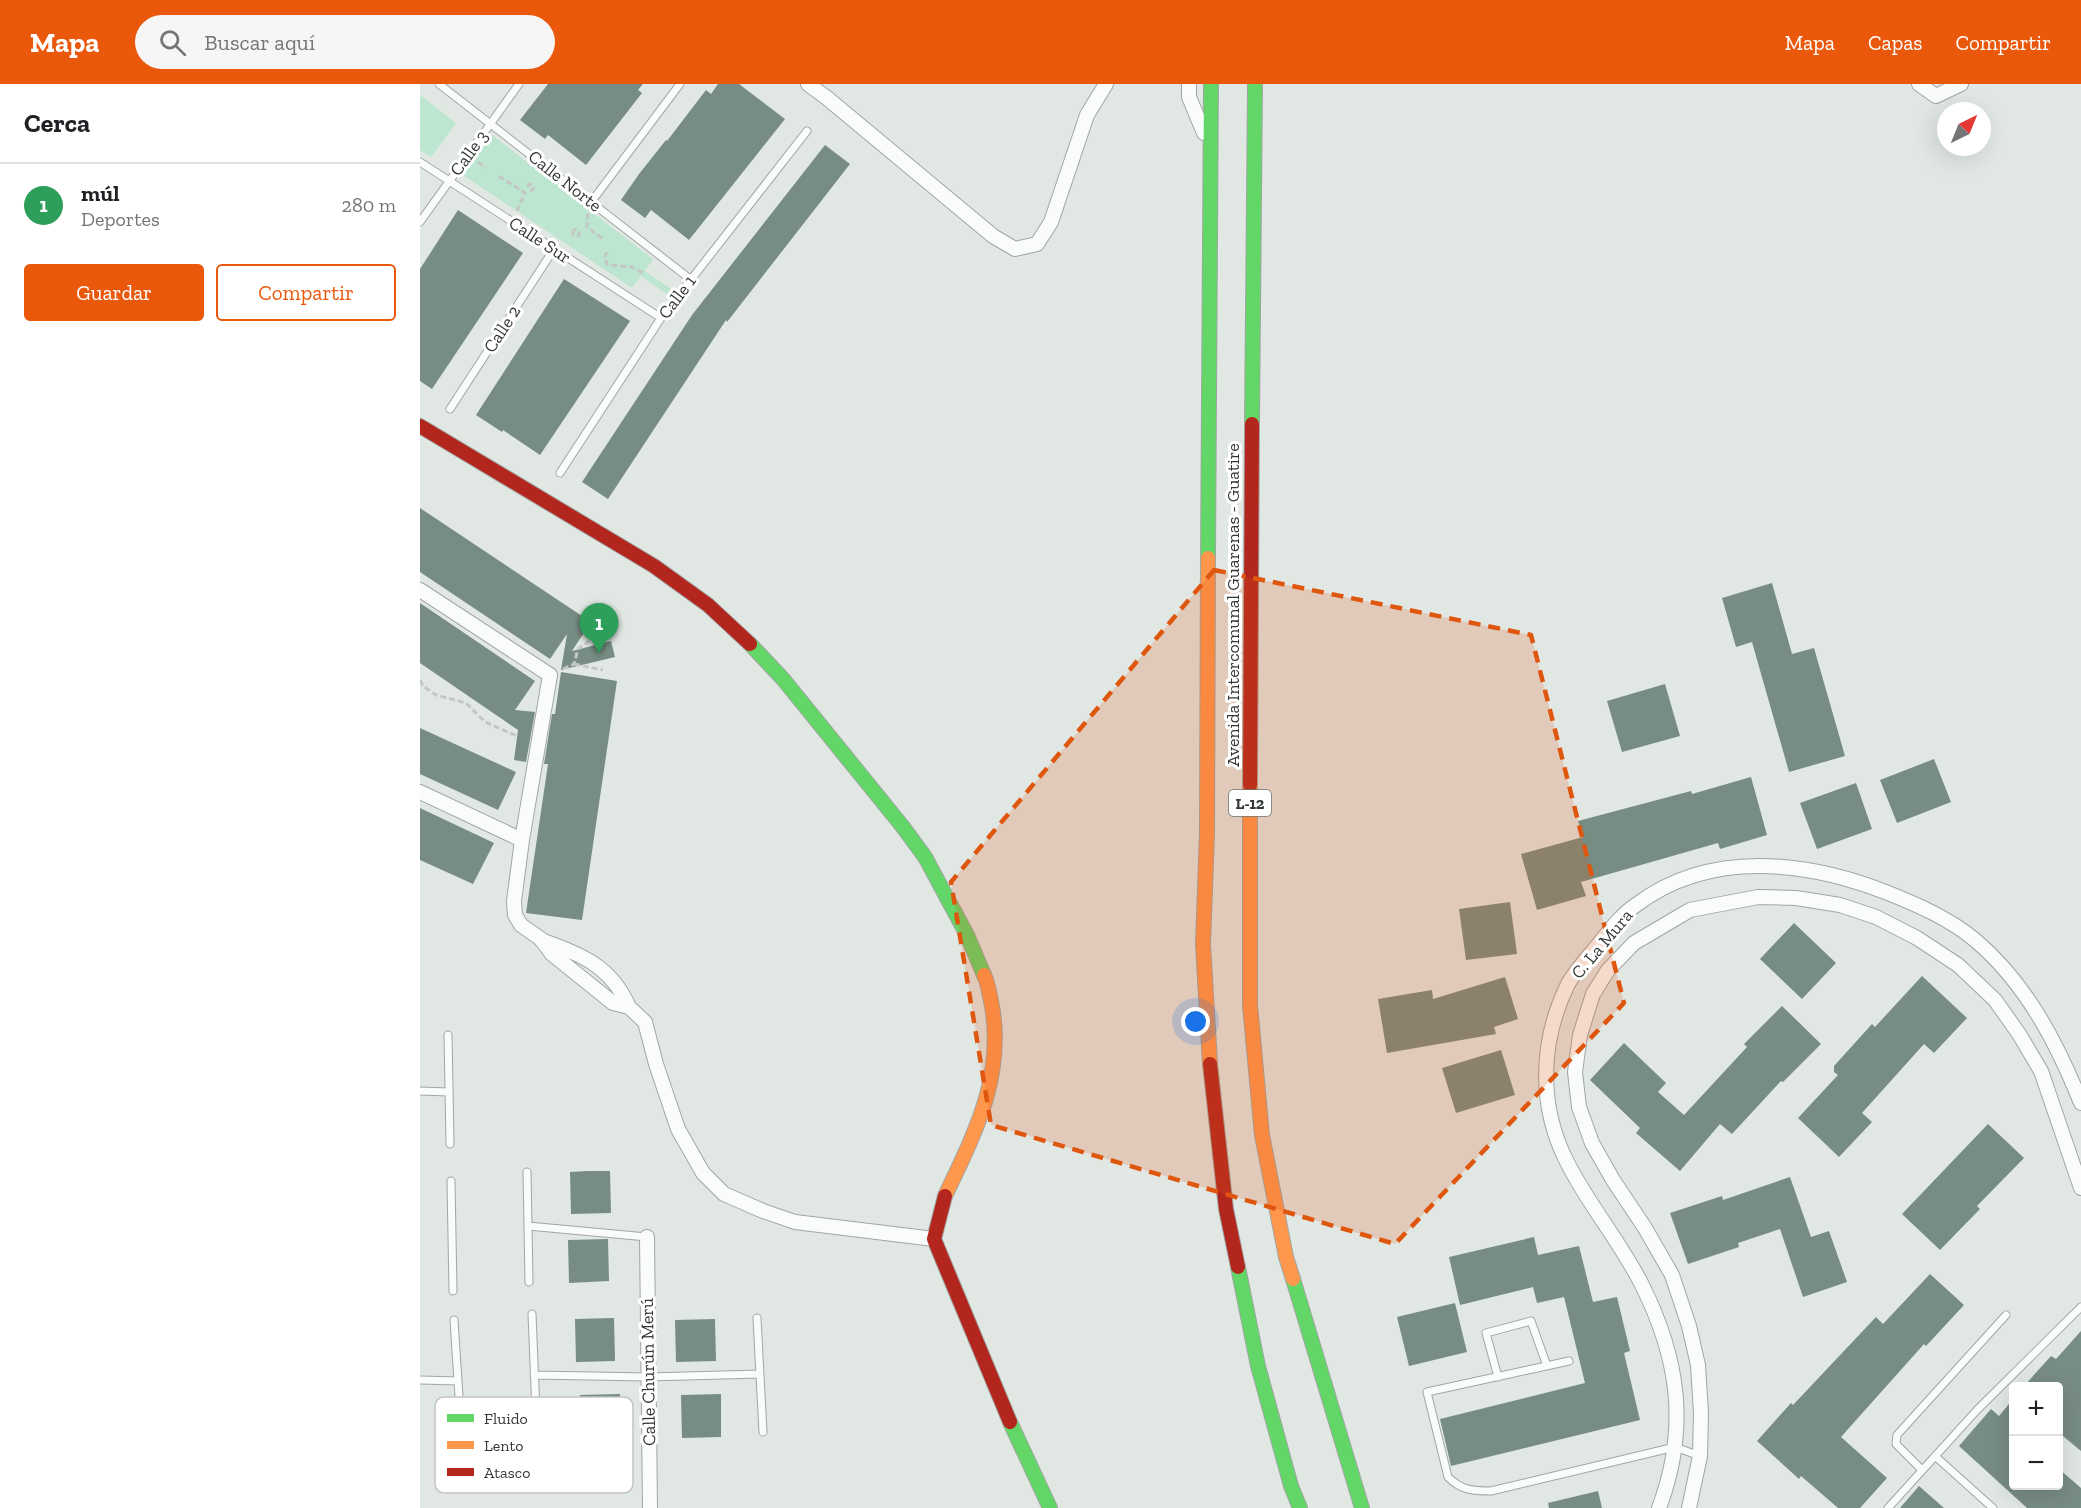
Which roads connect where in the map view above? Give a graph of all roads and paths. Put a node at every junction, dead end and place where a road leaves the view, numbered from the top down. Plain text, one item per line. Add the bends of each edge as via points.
1 (439, 84) edge
2 (519, 84) edge
3 (680, 84) edge
4 (808, 84) edge
5 (1106, 84) edge
6 (1189, 84) edge
7 (1211, 84) edge
8 (1255, 84) edge
9 (1919, 84) edge
10 (1961, 84) edge
11 (490, 123) junction
12 (807, 131) dead end
13 (1211, 148) junction
14 (474, 159) dead end
15 (420, 162) edge
16 (486, 168) dead end
17 (499, 176) dead end
18 (449, 180) junction
19 (529, 189) dead end
20 (525, 193) junction
21 (592, 201) junction
22 (589, 210) dead end
23 (517, 211) dead end
24 (420, 222) edge
25 (587, 227) junction
26 (580, 231) dead end
27 (603, 239) dead end
28 (554, 249) junction
29 (608, 252) dead end
30 (643, 273) dead end
31 (690, 279) junction
32 (661, 318) junction
33 (450, 409) dead end
34 (420, 426) edge
35 (560, 472) dead end
36 (420, 590) edge
37 (592, 639) dead end
38 (574, 664) junction
39 (603, 670) dead end
40 (550, 675) junction
41 (420, 680) edge
42 (421, 687) edge
43 (518, 736) dead end
44 (420, 792) edge
45 (522, 840) junction
46 (448, 1035) dead end
47 (420, 1091) edge
48 (449, 1092) junction
49 (2081, 1103) edge
50 (450, 1144) dead end
51 (527, 1172) dead end
52 (451, 1181) dead end
53 (2081, 1188) edge
54 (528, 1226) junction
55 (647, 1237) joint
56 (934, 1239) junction
57 (529, 1282) dead end
58 (453, 1291) dead end
59 (2081, 1307) edge
60 (532, 1314) dead end
61 (2006, 1316) dead end
62 (757, 1318) dead end
63 (454, 1320) dead end
64 (1569, 1361) dead end
65 (1547, 1366) junction
66 (760, 1374) junction
67 (534, 1375) junction
68 (648, 1377) junction
69 (1498, 1377) junction
70 (420, 1380) edge
71 (458, 1381) junction
72 (459, 1397) edge
73 (535, 1397) edge
74 (763, 1432) dead end
75 (1675, 1447) junction
76 (1700, 1456) junction
77 (1935, 1456) junction
78 (1922, 1470) junction
79 (650, 1508) edge
80 (1050, 1508) edge
81 (1300, 1508) edge
82 (1362, 1508) edge
83 (1659, 1508) edge
84 (1689, 1508) edge
85 (1888, 1508) edge
86 (1992, 1508) edge

1 - 11 lane, Calle Norte
2 - 11 lane, Calle 3
3 - 21 lane
4 - 5 street via 993,236 1015,249 1037,244 1052,222 1087,115
6 - 13 street, Avenida Intercomunal Guarenas - Guatire / L-12 via 1189,97
7 - 13 main road, Avenida Intercomunal Guarenas - Guatire / L-12
8 - 82 main road, Avenida Intercomunal Guarenas - Guatire / L-12 via 1250,1005 1262,1134 1286,1257
9 - 10 street via 1936,96
11 - 18 lane, Calle 3
11 - 21 lane, Calle Norte
12 - 31 lane, Calle 1
13 - 81 main road, Avenida Intercomunal Guarenas - Guatire / L-12 via 1203,944 1210,1062 1226,1209 1258,1366
14 - 16 path
15 - 18 lane, Calle Sur
17 - 20 path
18 - 24 lane, Calle 3
18 - 28 lane, Calle Sur
19 - 20 path
20 - 23 path
21 - 31 lane, Calle Norte
22 - 25 path
25 - 26 path
25 - 27 path
28 - 32 lane, Calle Sur
28 - 33 lane, Calle 2
29 - 30 path via 604,258 608,265 632,267
31 - 32 lane, Calle 1
32 - 35 lane, Calle 1
34 - 56 main road via 654,566 708,605 783,679 925,857 987,981 996,1024 990,1089 976,1130 944,1198
36 - 40 street
37 - 38 path via 578,649
38 - 39 path
38 - 40 path
40 - 45 street
41 - 42 path
42 - 43 path via 466,703 485,722
44 - 45 street
45 - 56 street via 515,915 521,925 541,939 581,954 597,966 645,1022 678,1129 703,1173 724,1194 795,1222
46 - 48 lane
47 - 48 lane
48 - 50 lane
49 - 75 street, C. La Mura via 2050,1034 2025,994 1975,940 1913,903 1842,877 1772,866 1726,868 1690,876 1659,889 1634,906 1570,982 1553,1020 1546,1097 1568,1164 1617,1240 1657,1317 1671,1358 1678,1408
51 - 54 lane
52 - 58 lane
53 - 76 street via 2042,1071 2019,1034 1995,1000 1958,965 1917,938 1840,905 1758,897 1690,910 1634,943 1608,970 1593,994 1580,1035 1575,1072 1579,1107 1592,1143 1672,1275 1698,1365
54 - 55 lane
54 - 57 lane
55 - 68 street, Calle Churún Merú
56 - 80 main road
59 - 77 lane
60 - 67 lane
61 - 78 lane via 1897,1435 1896,1444
62 - 66 lane
63 - 71 lane
64 - 65 lane
65 - 69 lane
65 - 69 lane via 1532,1321 1486,1333
66 - 68 lane
66 - 74 lane
67 - 68 lane
67 - 73 lane
68 - 79 street, Calle Churún Merú
69 - 75 lane via 1427,1392 1448,1477 1469,1491 1491,1491
70 - 71 lane
71 - 72 lane
75 - 76 lane
75 - 83 street, C. La Mura
76 - 84 street
77 - 78 lane
77 - 86 lane
78 - 85 lane

